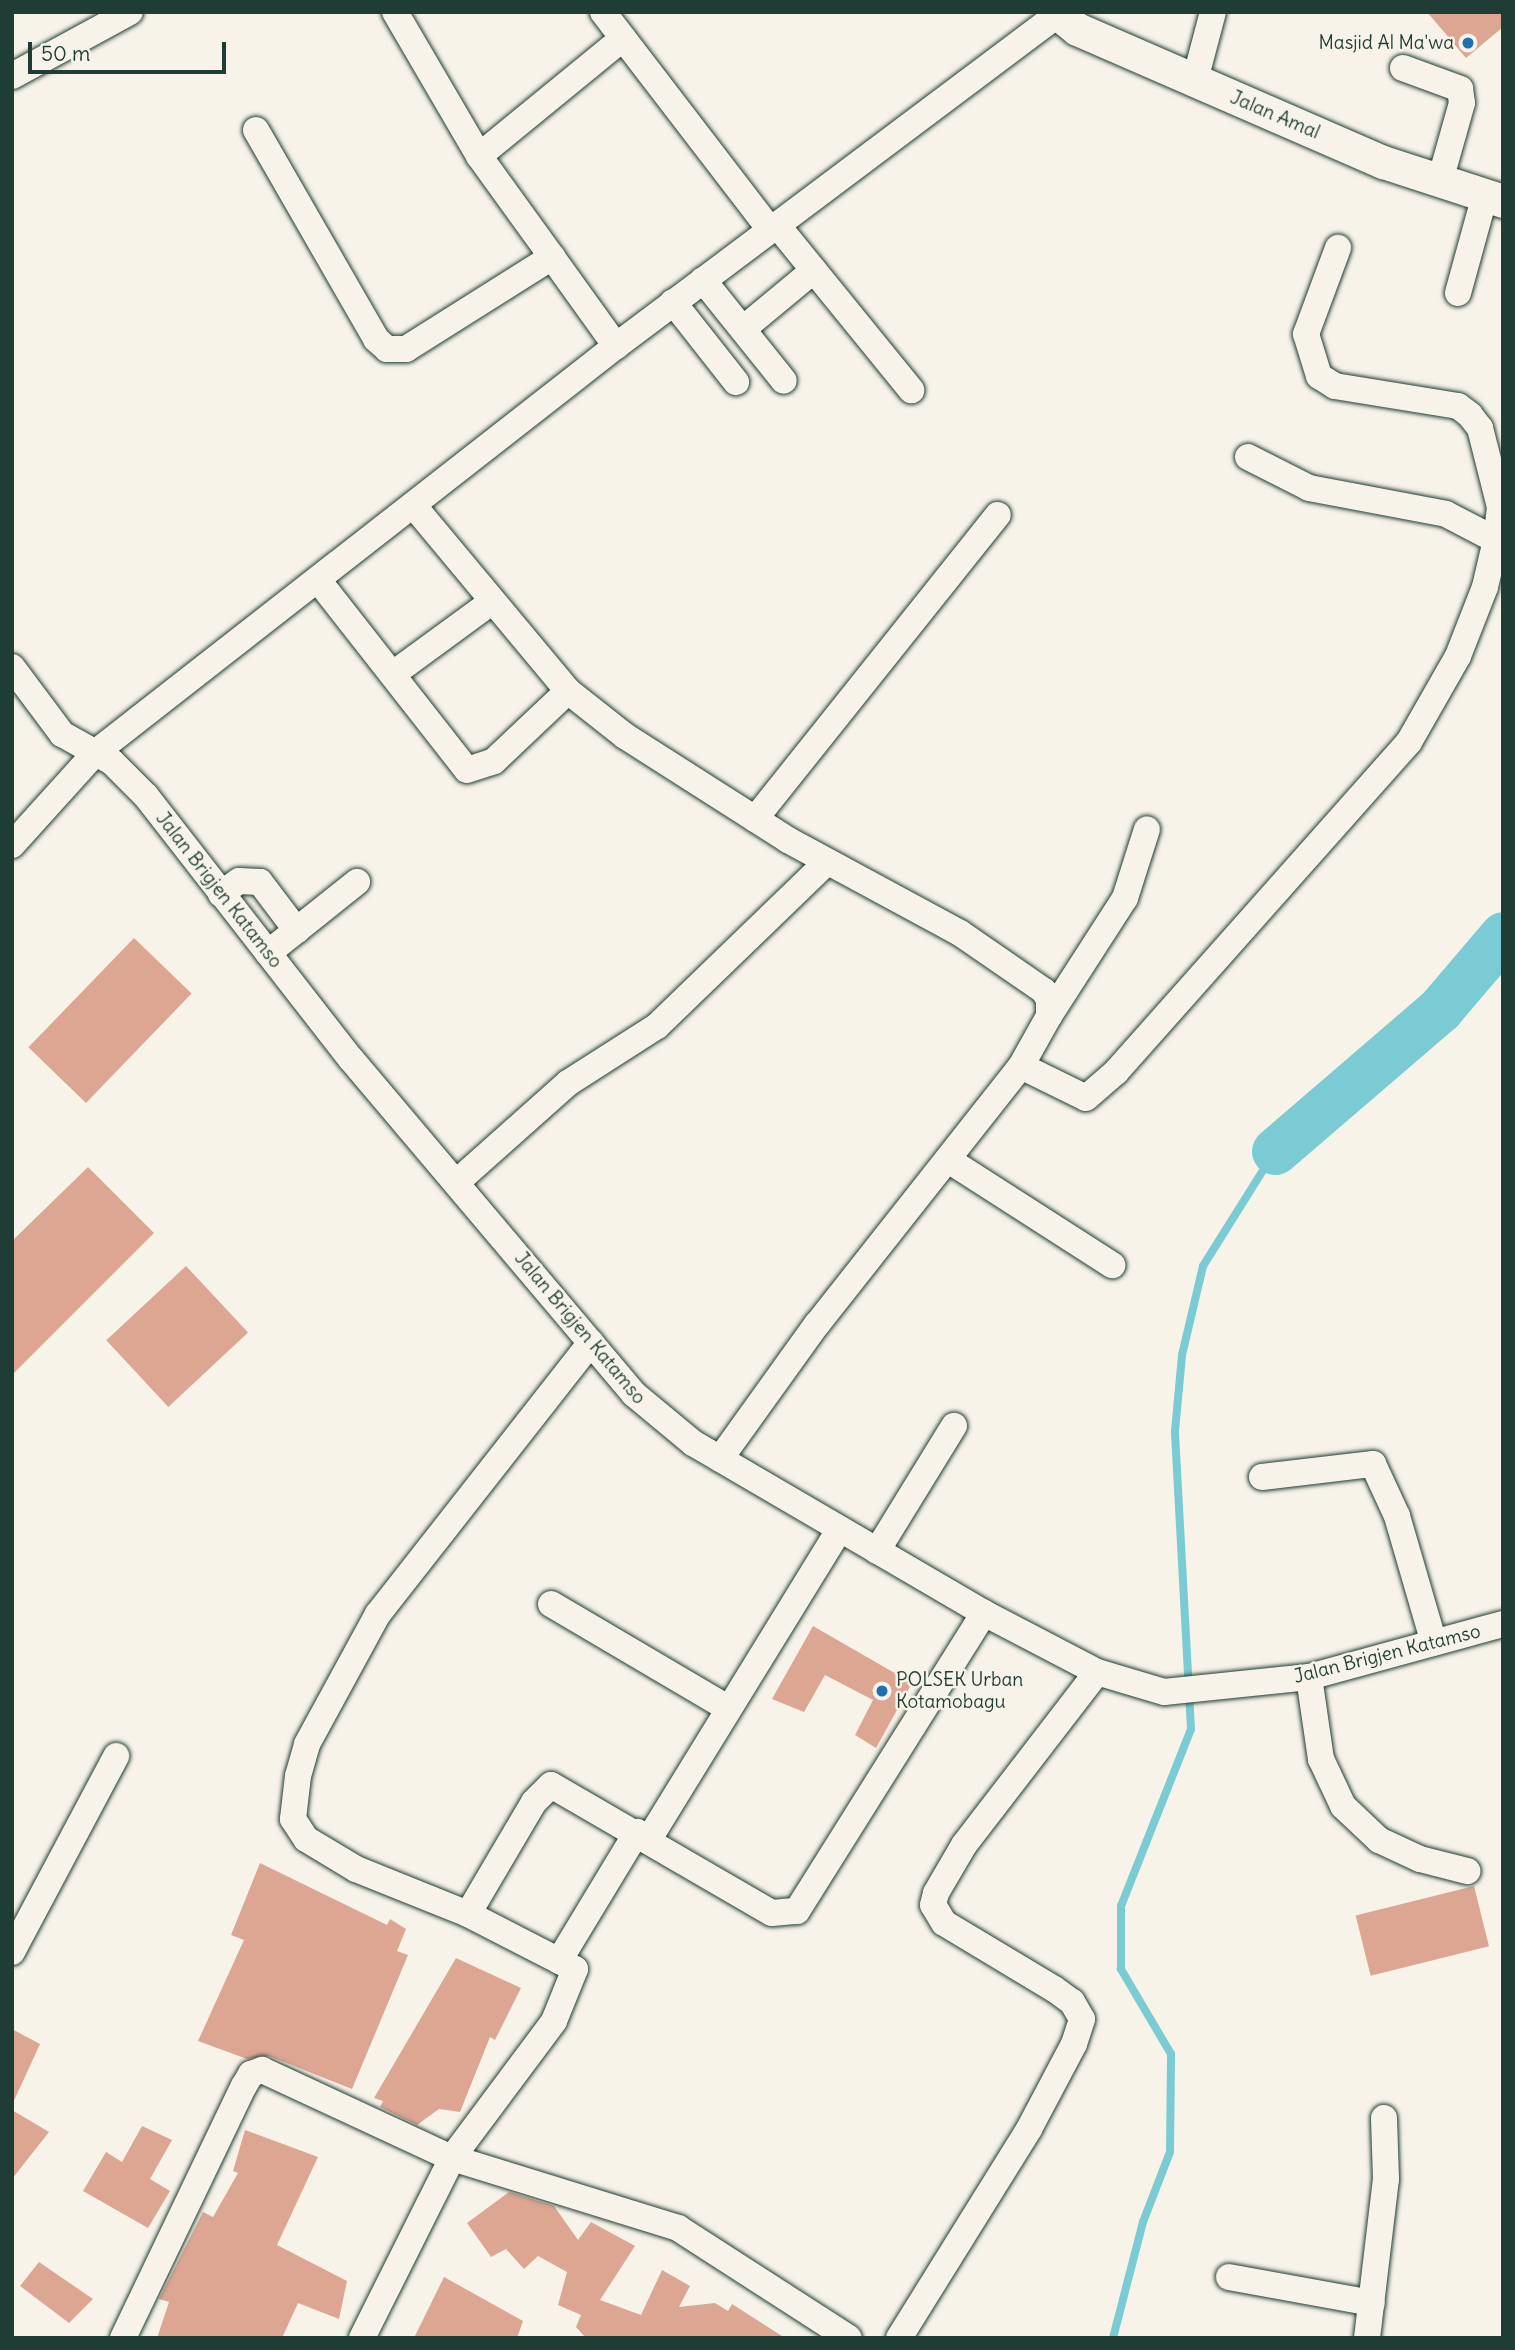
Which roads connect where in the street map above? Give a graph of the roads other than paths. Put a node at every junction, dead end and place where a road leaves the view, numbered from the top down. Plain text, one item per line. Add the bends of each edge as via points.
1 (130, 12) edge
2 (395, 12) edge
3 (603, 12) edge
4 (1213, 12) edge
5 (1056, 13) edge
6 (623, 38) junction
7 (1403, 68) dead end
8 (12, 76) edge
9 (1195, 80) junction
10 (256, 130) dead end
11 (479, 156) junction
12 (1440, 181) junction
13 (1494, 198) edge
14 (774, 228) junction
15 (1338, 248) dead end
16 (552, 257) junction
17 (814, 270) junction
18 (703, 280) junction
19 (1458, 293) dead end
20 (673, 302) junction
21 (743, 329) junction
22 (615, 346) junction
23 (785, 381) dead end
24 (736, 382) dead end
25 (911, 390) dead end
26 (1248, 457) dead end
27 (412, 505) junction
28 (998, 515) dead end
29 (1499, 539) edge
30 (318, 580) junction
31 (490, 603) junction
32 (12, 667) edge
33 (393, 674) junction
34 (568, 691) junction
35 (95, 754) junction
36 (755, 819) junction
37 (1147, 829) dead end
38 (12, 845) edge
39 (827, 862) junction
40 (357, 882) dead end
41 (220, 894) junction
42 (297, 931) junction
43 (268, 953) junction
44 (1049, 1016) junction
45 (1021, 1066) junction
46 (950, 1161) junction
47 (458, 1181) junction
48 (1112, 1265) dead end
49 (591, 1342) junction
50 (954, 1426) dead end
51 (720, 1459) junction
52 (1262, 1477) dead end
53 (839, 1530) junction
54 (877, 1551) junction
55 (551, 1604) dead end
56 (984, 1613) junction
57 (1503, 1624) edge
58 (1434, 1643) junction
59 (1097, 1672) junction
60 (1309, 1677) junction
61 (726, 1707) junction
62 (116, 1756) dead end
63 (643, 1836) junction
64 (1467, 1871) dead end
65 (23, 1913) edge
66 (468, 1914) junction
67 (12, 1952) edge
68 (559, 1961) junction
69 (1384, 2118) dead end
70 (452, 2158) junction
71 (1229, 2277) dead end
72 (1372, 2303) junction
73 (123, 2338) edge
74 (362, 2338) edge
75 (849, 2338) edge
76 (899, 2338) edge
77 (1367, 2338) edge

1 - 8 street
2 - 11 street
3 - 6 street
4 - 9 street
5 - 9 street, Jalan Amal
5 - 14 street
6 - 11 street
6 - 14 street
7 - 12 street via 1460,89 1462,103
9 - 12 street, Jalan Amal
10 - 16 street via 376,339 387,349 406,349
11 - 16 street
12 - 13 street, Jalan Amal
13 - 19 street
14 - 17 street
14 - 18 street
15 - 29 street via 1306,334 1319,376 1335,386 1458,406 1469,415 1479,428 1500,507
16 - 22 street
17 - 21 street
17 - 25 street
18 - 20 street
18 - 21 street
20 - 22 street
20 - 24 street
21 - 23 street
22 - 27 street
26 - 29 street via 1309,488 1446,514
27 - 30 street
27 - 31 street
28 - 36 street
29 - 45 street via 1458,656 1409,742 1116,1072 1086,1098
30 - 33 street
30 - 35 street
31 - 33 street
31 - 34 street
32 - 35 street, Jalan Brigjen Katamso via 50,722
33 - 34 street via 472,771 494,761
34 - 36 street via 644,750
35 - 38 street
35 - 41 street, Jalan Brigjen Katamso via 146,796
36 - 39 street
37 - 44 street via 1125,898
39 - 44 street via 960,933 1004,962 1044,991
39 - 47 street via 657,1026 568,1083
40 - 42 street
41 - 42 street via 239,881 260,882
41 - 43 street, Jalan Brigjen Katamso
42 - 43 street
43 - 47 street, Jalan Brigjen Katamso via 351,1059
44 - 45 street
45 - 46 street
46 - 48 street
46 - 51 street via 817,1324
47 - 49 street, Jalan Brigjen Katamso
49 - 51 street, Jalan Brigjen Katamso via 645,1407
49 - 66 street via 378,1614 307,1744 298,1776 293,1819 306,1839 356,1869
50 - 54 street
51 - 53 street, Jalan Brigjen Katamso
52 - 58 street via 1373,1464 1397,1516
53 - 54 street, Jalan Brigjen Katamso
53 - 61 street
54 - 56 street, Jalan Brigjen Katamso
55 - 61 street
56 - 59 street, Jalan Brigjen Katamso
56 - 63 street via 797,1911 772,1913
57 - 58 street, Jalan Brigjen Katamso
58 - 60 street, Jalan Brigjen Katamso
59 - 60 street, Jalan Brigjen Katamso via 1164,1692
59 - 76 street via 964,1845 936,1893 936,1914 944,1923 1054,1989 1072,2002 1082,2019 1074,2044 1029,2129
60 - 64 street via 1321,1759 1343,1805 1379,1840 1420,1859
61 - 63 street
62 - 65 street
63 - 66 street via 563,1790 546,1787
63 - 68 street
65 - 67 street
66 - 68 street
68 - 70 street via 571,1966 575,1975 554,2021
69 - 72 street via 1386,2179
70 - 73 street via 262,2070 251,2074
70 - 74 street
70 - 75 street via 678,2228
71 - 72 street
72 - 77 street

